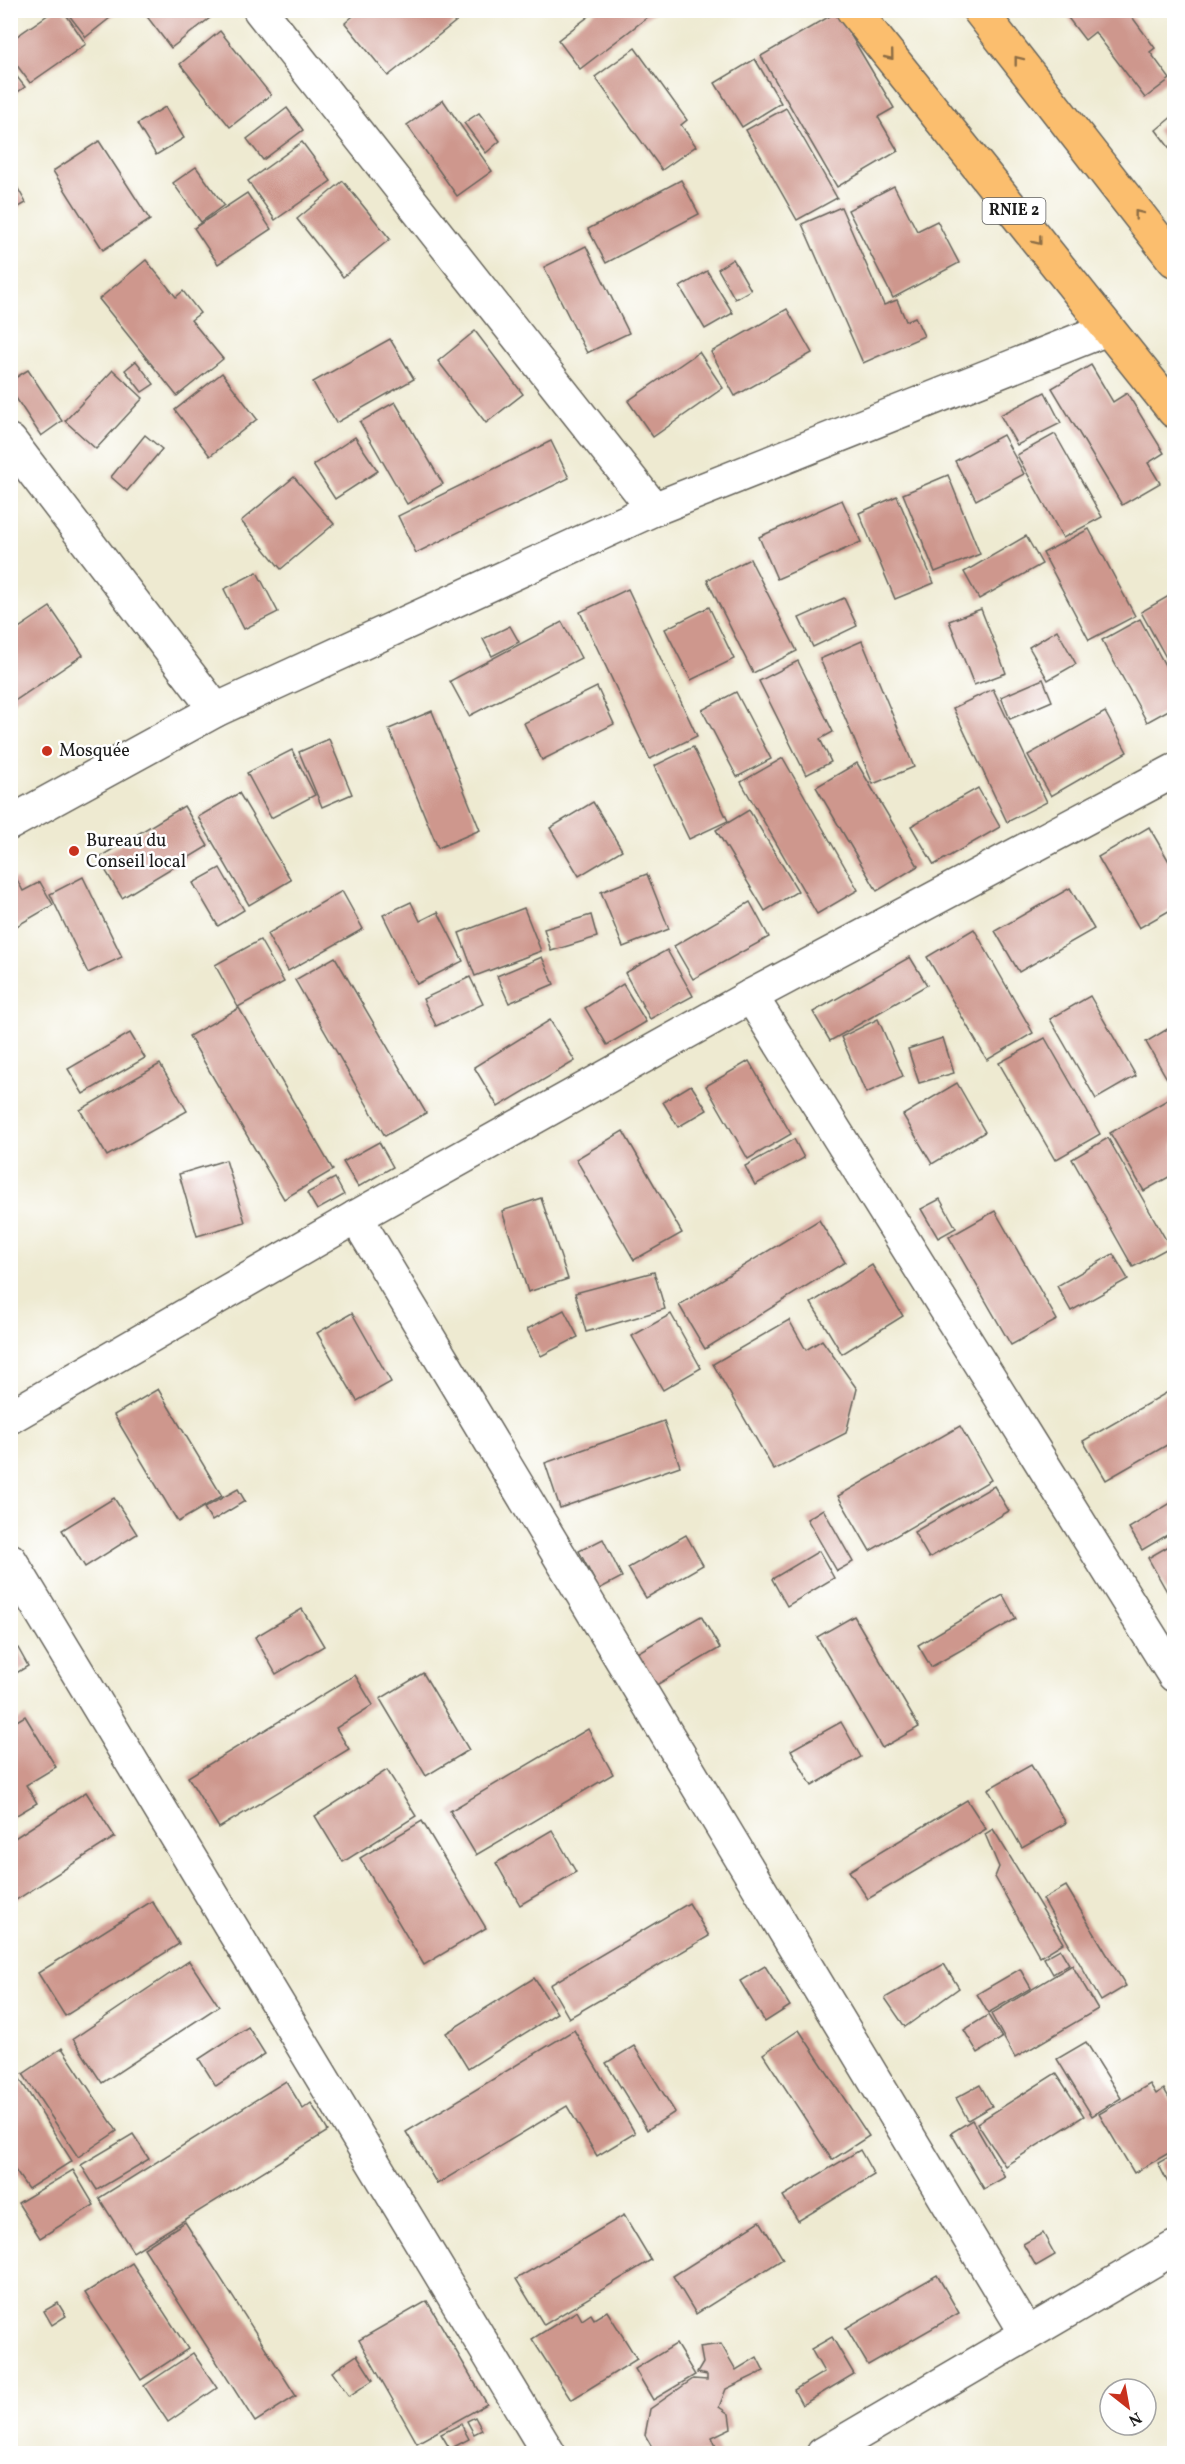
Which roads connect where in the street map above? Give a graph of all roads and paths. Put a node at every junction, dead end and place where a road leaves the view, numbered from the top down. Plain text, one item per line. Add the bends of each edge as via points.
1 (260, 10) edge
2 (853, 10) edge
3 (979, 10) edge
4 (1174, 260) edge
5 (1107, 329) junction
6 (1174, 411) edge
7 (10, 441) edge
8 (654, 509) junction
9 (216, 710) junction
10 (1173, 776) edge
11 (10, 823) edge
12 (751, 996) junction
13 (356, 1217) junction
14 (10, 1417) edge
15 (10, 1560) edge
16 (1174, 1675) edge
17 (1174, 2248) edge
18 (1027, 2334) junction
19 (549, 2454) edge
20 (823, 2454) edge

1 - 8 street
2 -> 5 main road, RNIE 2
4 -> 3 main road
5 - 6 main road, RNIE 2
5 - 8 street
7 - 9 street
8 - 9 street
9 - 11 street
10 - 12 street
12 - 13 street
12 - 16 street
13 - 14 street
13 - 18 street
15 - 19 street
17 - 18 street
18 - 20 street

